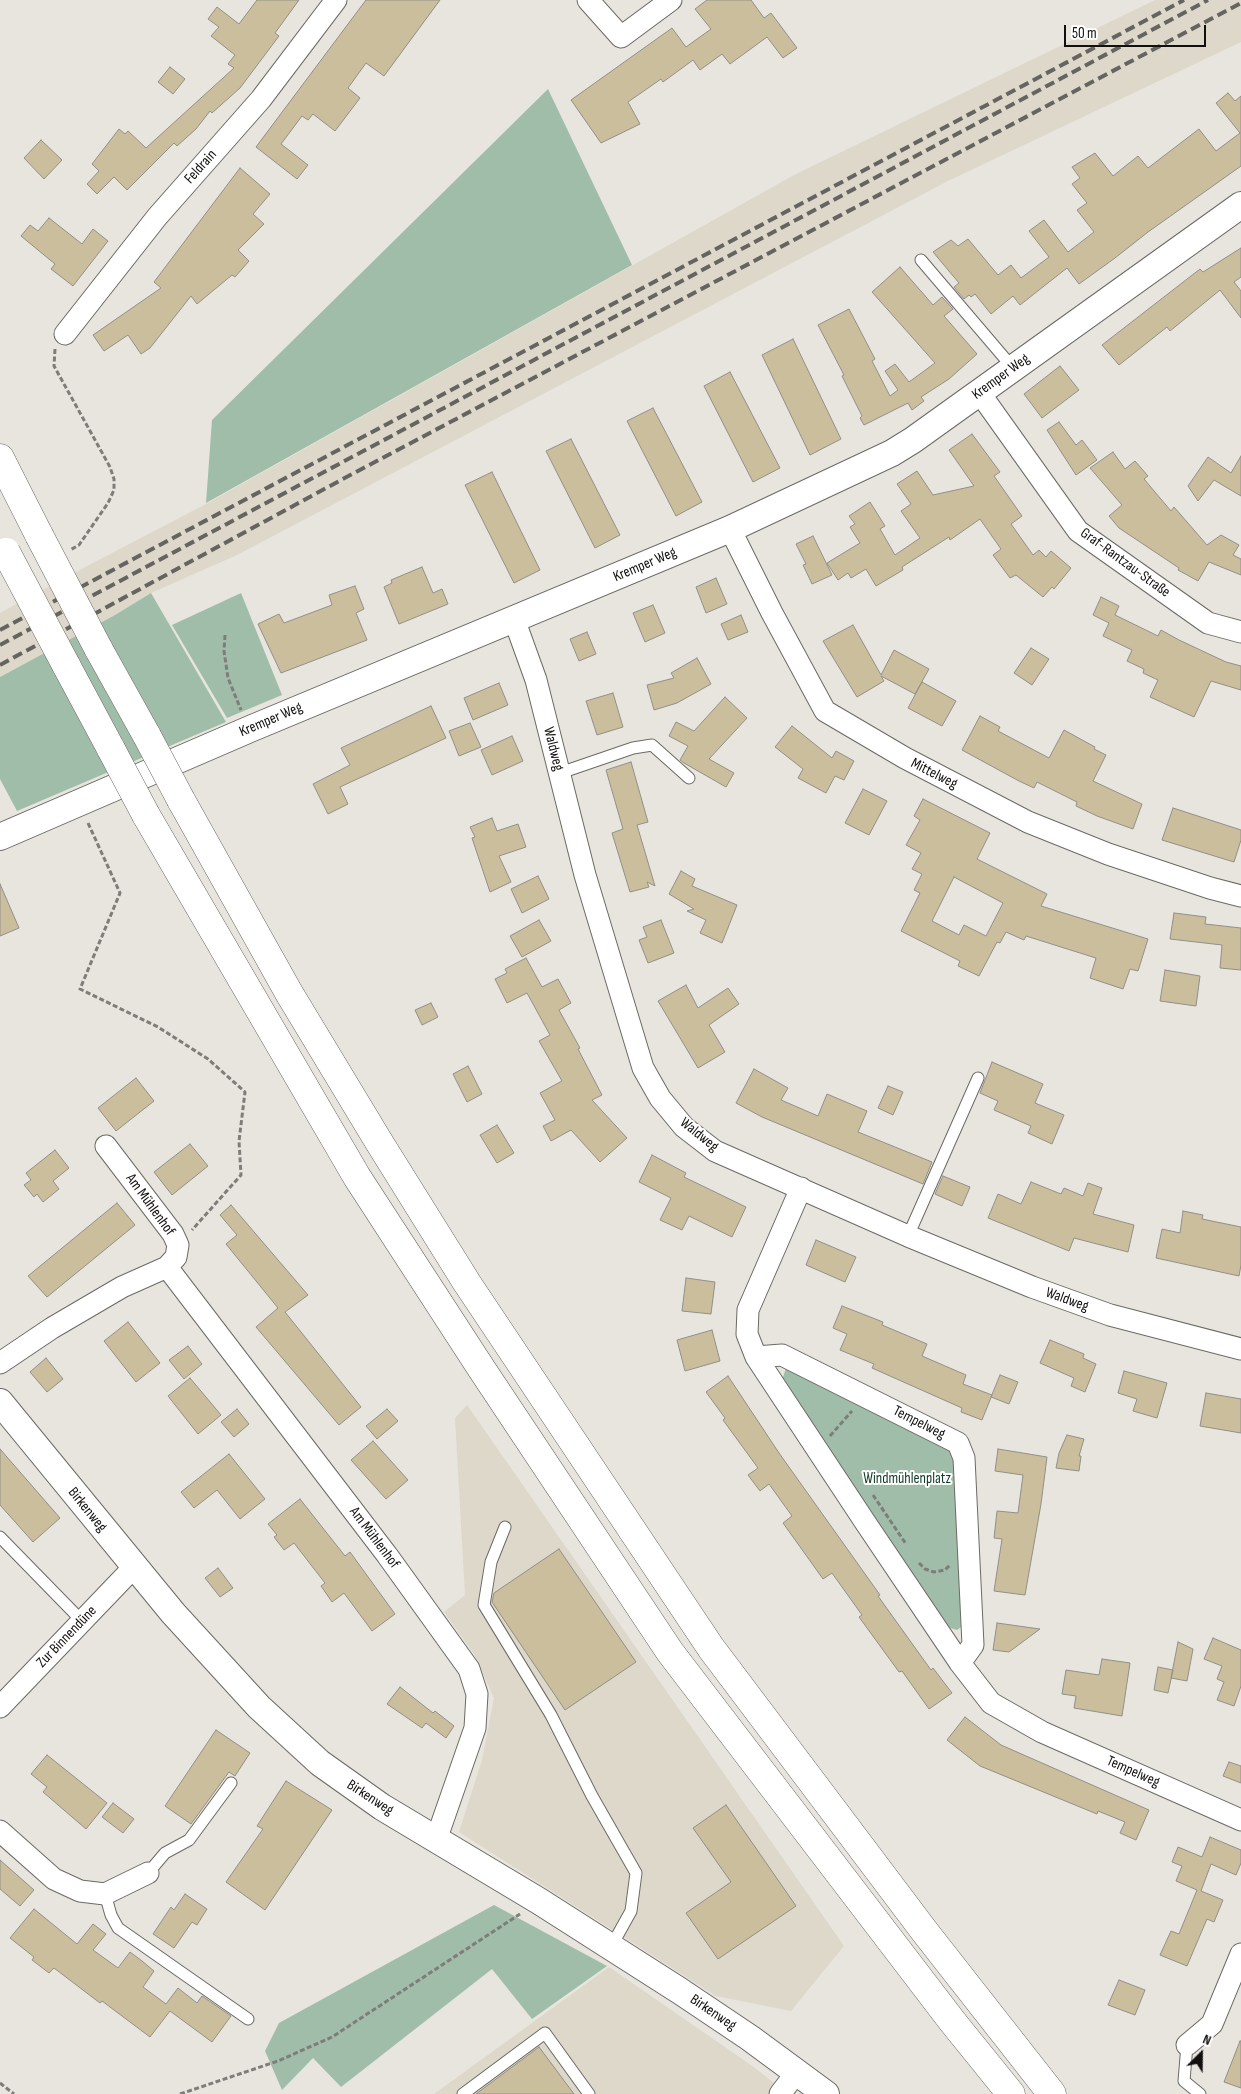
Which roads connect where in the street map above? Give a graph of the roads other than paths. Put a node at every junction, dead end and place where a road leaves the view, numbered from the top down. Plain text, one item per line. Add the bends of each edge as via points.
1 (336, 0) edge
2 (588, 0) edge
3 (671, 0) edge
4 (1241, 205) edge
5 (921, 260) dead end
6 (65, 334) road end
7 (1013, 368) junction
8 (979, 392) junction
9 (0, 458) edge
10 (730, 530) junction
11 (3, 546) edge
12 (514, 619) junction
13 (1241, 632) edge
14 (560, 773) junction
15 (689, 778) dead end
16 (0, 837) edge
17 (1241, 896) edge
18 (978, 1078) dead end
19 (106, 1146) dead end
20 (801, 1188) junction
21 (908, 1236) junction
22 (167, 1267) junction
23 (1241, 1349) edge
24 (756, 1357) junction
25 (0, 1363) edge
26 (0, 1402) edge
27 (505, 1527) dead end
28 (0, 1537) edge
29 (134, 1566) junction
30 (82, 1621) junction
31 (960, 1663) junction
32 (0, 1707) edge
33 (232, 1783) dead end
34 (1241, 1820) edge
35 (0, 1831) edge
36 (436, 1840) junction
37 (148, 1873) joint
38 (106, 1894) junction
39 (611, 1947) junction
40 (1241, 1954) edge
41 (248, 2019) dead end
42 (1188, 2045) joint
43 (798, 2072) junction
44 (463, 2094) edge
45 (589, 2094) edge
46 (780, 2094) edge
47 (826, 2094) edge
48 (1011, 2094) edge
49 (1052, 2094) edge
50 (1200, 2094) edge

1 - 6 street, Feldrain via 254,107 157,216
2 - 3 street via 621,37
4 - 7 street, Kremper Weg
5 - 7 lane
7 - 8 street, Kremper Weg
8 - 10 street, Kremper Weg via 892,453
8 - 13 street, Graf-Rantzau-Straße via 1078,531 1208,623
9 - 49 highway, bridge via 98,648 289,993 378,1142 473,1291 700,1631 925,1932
10 - 12 street, Kremper Weg
10 - 17 street, Mittelweg via 825,710 905,758 1028,822 1108,854
11 - 48 highway, bridge via 146,815 357,1177 480,1368 670,1652
12 - 14 street, Waldweg via 536,680
12 - 16 street, Kremper Weg
14 - 15 lane via 633,748 652,745
14 - 20 street, Waldweg via 585,875 643,1068 660,1098 684,1127 715,1151
18 - 21 lane
19 - 22 street, Am Mühlenhof via 168,1226 178,1245 176,1257
20 - 21 street, Waldweg
20 - 24 street, Tempelweg via 748,1310 747,1334
21 - 23 street, Waldweg via 1110,1315
22 - 25 street via 122,1287
22 - 36 street, Am Mühlenhof via 387,1555 469,1669 477,1694 476,1728
24 - 31 street, Tempelweg
24 - 31 street, Tempelweg via 782,1355 858,1407 958,1443 964,1458 973,1645
26 - 29 street, Birkenweg
27 - 39 lane via 491,1562 484,1605 551,1715 592,1796 636,1872 631,1912
28 - 30 lane
29 - 30 street, Zur Binnendüne
29 - 36 street, Birkenweg via 259,1707 292,1738 344,1782
30 - 32 street, Zur Binnendüne
31 - 34 street, Tempelweg via 991,1703 1042,1732
33 - 37 lane via 189,1840 165,1853
35 - 38 street via 54,1879 80,1891
36 - 39 street, Birkenweg
37 - 38 street
38 - 41 lane via 118,1928
39 - 43 street, Birkenweg
40 - 42 street via 1212,2024
42 - 50 lane via 1184,2081
43 - 46 street
43 - 47 street, Birkenweg
44 - 45 lane via 545,2033

